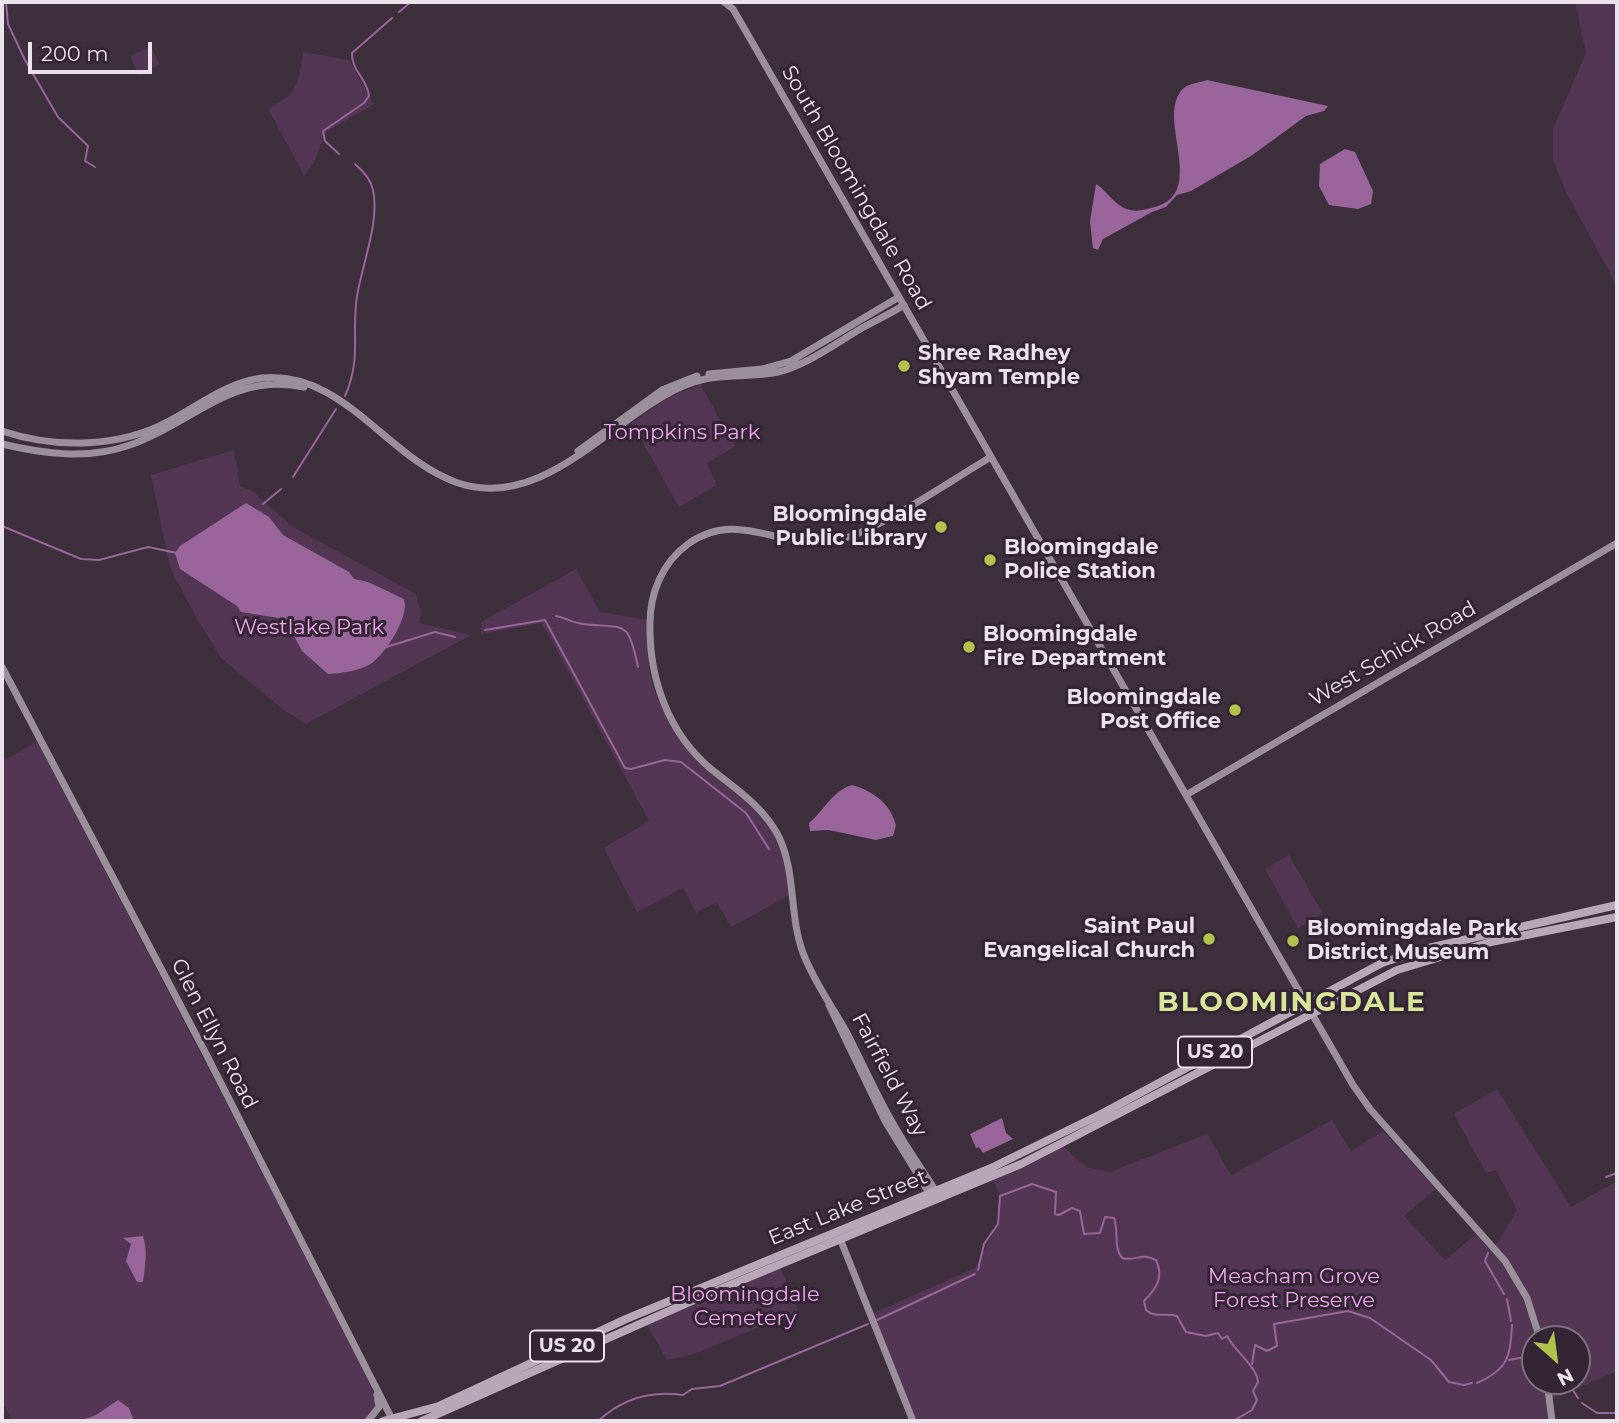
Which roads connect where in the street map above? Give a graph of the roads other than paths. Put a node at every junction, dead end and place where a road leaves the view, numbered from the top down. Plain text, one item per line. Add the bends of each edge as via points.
1 (724, 2) edge
2 (732, 6) edge
3 (899, 297) junction
4 (904, 305) junction
5 (322, 391) junction
6 (2, 431) edge
7 (2, 444) edge
8 (991, 457) junction
9 (570, 459) junction
10 (1617, 543) edge
11 (2, 667) edge
12 (1186, 796) junction
13 (1617, 905) edge
14 (1617, 917) edge
15 (1306, 1003) junction
16 (1312, 1014) junction
17 (1184, 1070) junction
18 (1177, 1084) junction
19 (935, 1196) junction
20 (841, 1241) junction
21 (1536, 1325) edge
22 (375, 1388) junction
23 (1549, 1395) edge
24 (368, 1421) edge
25 (389, 1421) edge
26 (422, 1421) edge
27 (913, 1421) edge
28 (1552, 1421) edge

1 - 2 street, South Bloomingdale Road
2 - 3 street, South Bloomingdale Road
3 - 4 street, South Bloomingdale Road
3 - 9 street via 791,362 675,383
4 - 8 street, South Bloomingdale Road
4 - 9 street via 792,367 701,380 677,389
5 - 6 street via 291,379 242,382 169,421 102,442 32,440
5 - 7 street via 290,384 243,388 158,434 111,450 60,454
5 - 9 street via 347,405 421,465 459,483 514,484 554,470
8 - 12 street, South Bloomingdale Road
8 - 19 street, Fairfield Way via 844,538 798,542 734,528 706,535 674,556 653,594 650,644 662,700 691,748 765,814 778,835 799,939 830,1013 885,1121
10 - 12 street, West Schick Road
11 - 22 street, Glen Ellyn Road
12 - 15 street, South Bloomingdale Road
13 - 15 main road, US 20 via 1413,952
14 - 16 main road, US 20 via 1415,963
15 - 16 street, South Bloomingdale Road
15 - 17 main road, East Lake Street / US 20
16 - 18 main road, East Lake Street / US 20
16 - 21 street, South Bloomingdale Road via 1365,1103 1505,1261 1527,1298
17 - 18 main road
17 - 19 main road, East Lake Street / US 20
18 - 19 main road, East Lake Street / US 20 via 1021,1164
19 - 20 main road, East Lake Street / US 20
19 - 25 main road, East Lake Street / US 20 via 625,1319 439,1406
20 - 26 main road, East Lake Street / US 20 via 675,1308
20 - 27 street
22 - 24 street via 379,1407
22 - 25 street, Glen Ellyn Road
23 - 28 street

